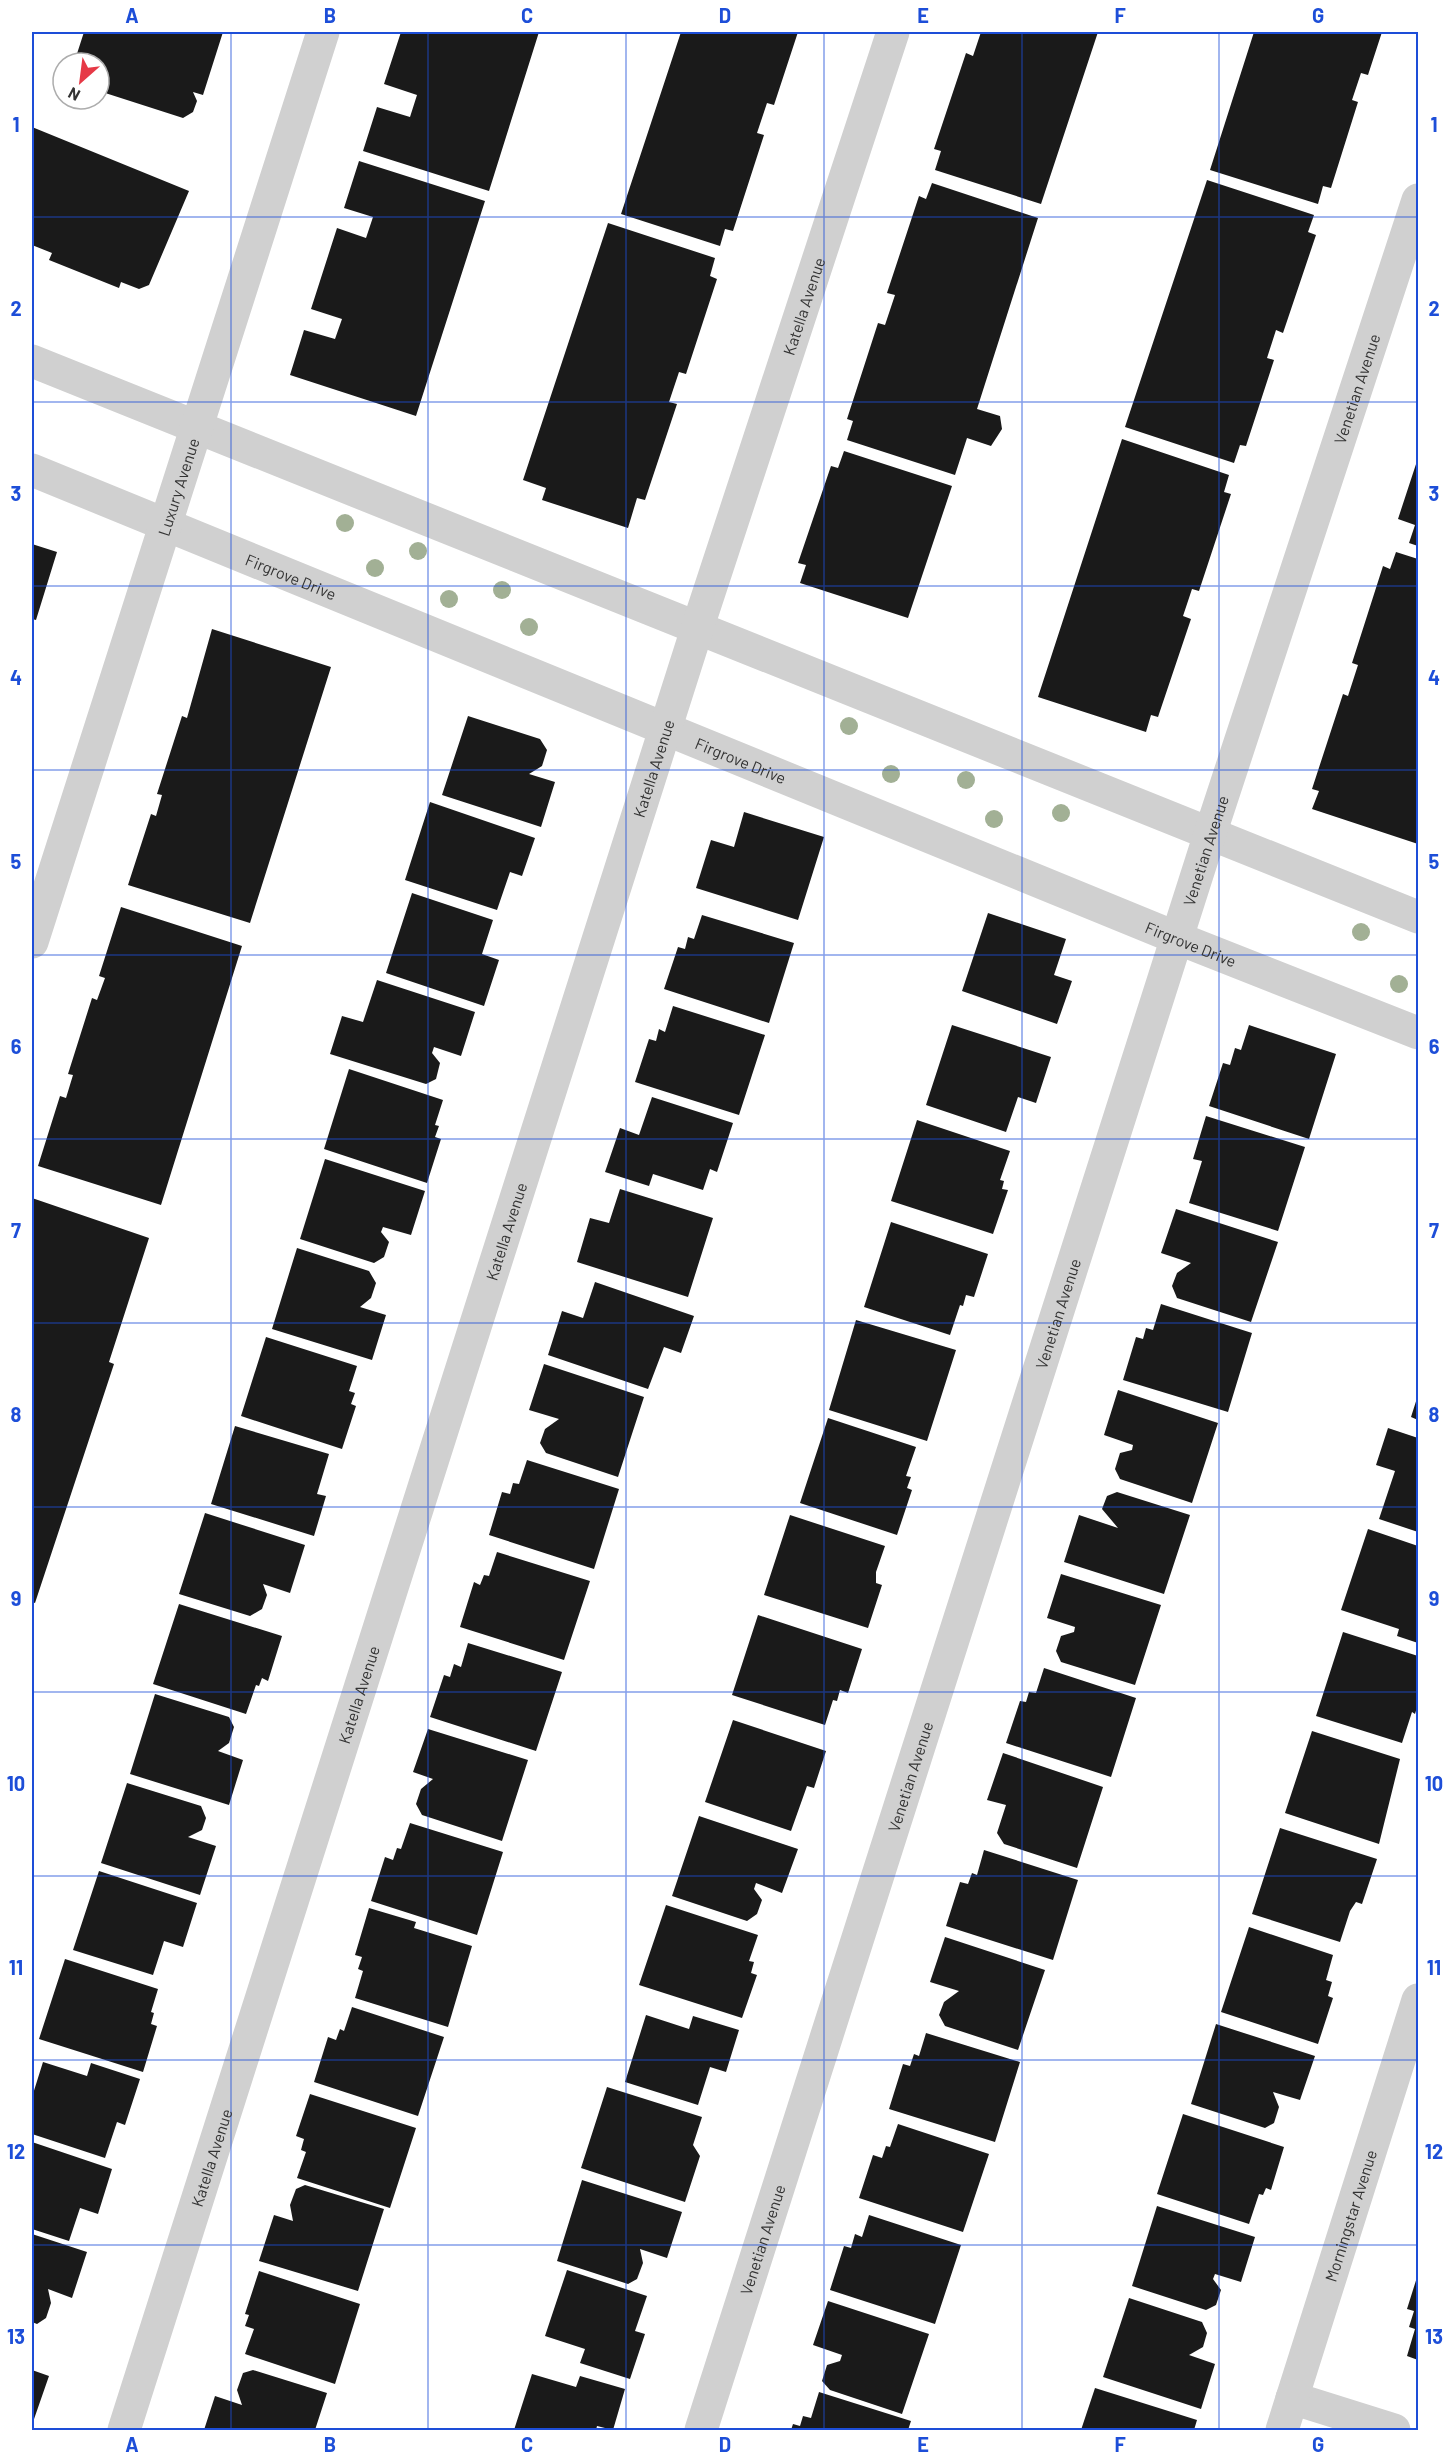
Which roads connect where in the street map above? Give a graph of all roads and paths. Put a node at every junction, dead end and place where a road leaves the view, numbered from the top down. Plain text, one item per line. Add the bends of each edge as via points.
1 (323, 32) edge
2 (893, 32) edge
3 (1419, 200) edge
4 (32, 361) edge
5 (196, 429) junction
6 (32, 470) edge
7 (166, 524) junction
8 (698, 626) junction
9 (666, 728) junction
10 (1210, 834) junction
11 (1419, 917) edge
12 (1177, 938) junction
13 (32, 942) edge
14 (1419, 1033) edge
15 (1419, 2000) edge
16 (1292, 2398) junction
17 (124, 2430) edge
18 (701, 2430) edge
19 (1282, 2430) edge
20 (1394, 2430) edge

1 - 5 street, Luxury Avenue
2 - 8 street, Katella Avenue
3 - 10 street, Venetian Avenue
4 - 5 street
5 - 7 street, Luxury Avenue
5 - 8 street
6 - 7 street, Firgrove Drive
7 - 9 street, Firgrove Drive
7 - 13 street, Luxury Avenue
8 - 9 street, Katella Avenue
8 - 10 street
9 - 12 street, Firgrove Drive
9 - 17 street, Katella Avenue
10 - 11 street
10 - 12 street, Venetian Avenue
12 - 14 street, Firgrove Drive
12 - 18 street, Venetian Avenue
15 - 16 street, Morningstar Avenue
16 - 19 street, Morningstar Avenue
16 - 20 street

